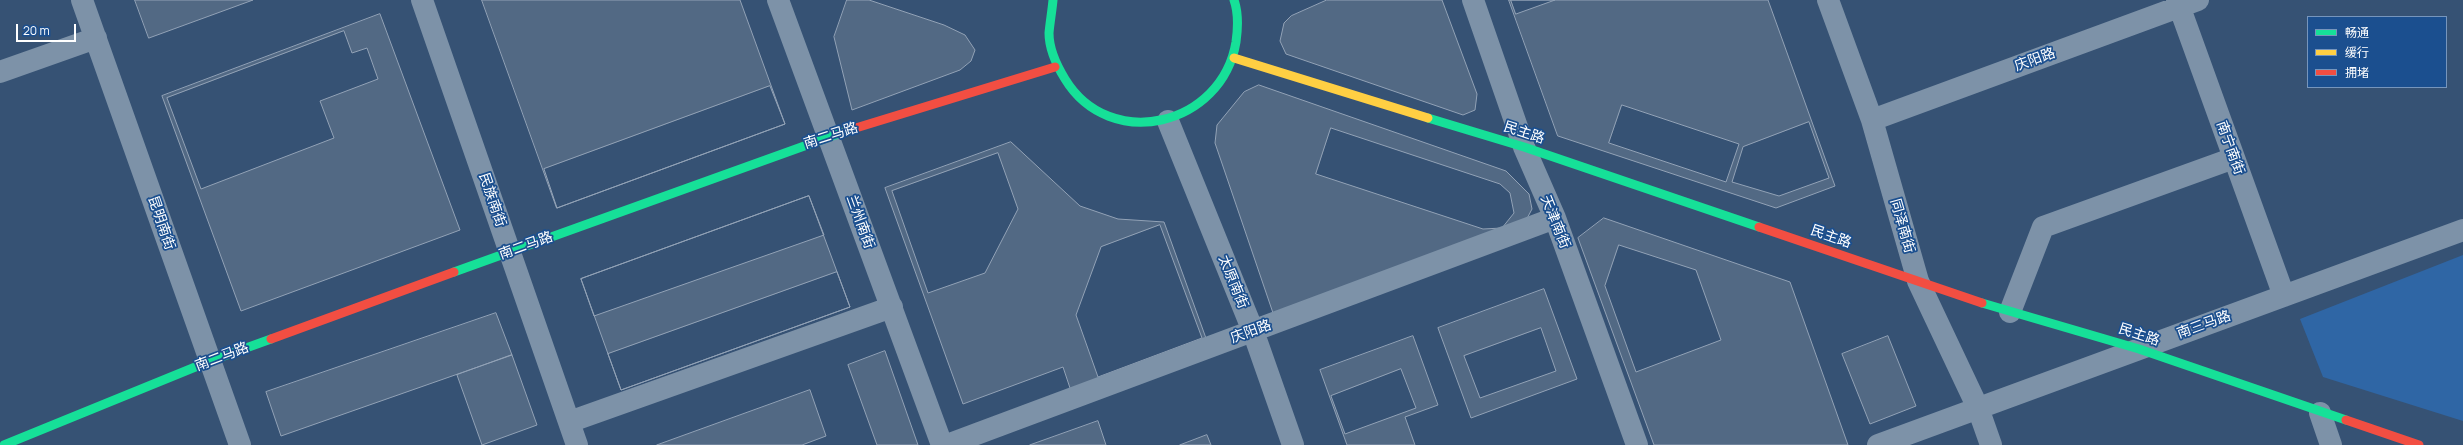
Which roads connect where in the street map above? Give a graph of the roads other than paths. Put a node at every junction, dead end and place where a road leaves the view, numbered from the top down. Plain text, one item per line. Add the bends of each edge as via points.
1 (82, 0) edge
2 (422, 0) edge
3 (778, 0) edge
4 (1053, 0) edge
5 (1473, 0) edge
6 (1828, 0) edge
7 (1237, 1) edge
8 (2185, 2) edge
9 (96, 38) junction
10 (1234, 58) junction
11 (1055, 67) junction
12 (0, 72) edge
13 (1168, 120) junction
14 (1872, 120) junction
15 (828, 136) junction
16 (1524, 147) junction
17 (2234, 158) junction
18 (1554, 218) junction
19 (2463, 230) edge
20 (510, 252) junction
21 (1918, 281) junction
22 (2284, 296) junction
23 (892, 307) junction
24 (2010, 312) junction
25 (1253, 331) junction
26 (2139, 349) junction
27 (210, 361) junction
28 (1978, 408) junction
29 (2320, 413) junction
30 (569, 422) junction
31 (4, 445) edge
32 (240, 445) edge
33 (577, 445) edge
34 (942, 445) edge
35 (947, 445) edge
36 (1293, 445) edge
37 (1637, 445) edge
38 (1878, 445) edge
39 (1991, 445) edge
40 (2331, 445) edge
41 (2419, 445) edge

1 - 9 street, 昆明南街
2 - 20 street, 民族南街
3 - 15 street, 兰州南街
4 - 11 street via 1048,16 1048,42
5 - 16 street, 天津南街
6 - 14 street, 同泽南街
7 - 10 street via 1238,31
8 - 14 street, 庆阳路
8 - 17 street, 南宁南街
9 - 12 street
9 - 27 street, 昆明南街
10 - 13 street via 1219,86 1196,107
10 - 16 street, 民主路
11 - 13 street via 1070,90 1090,108 1121,120 1141,124
11 - 15 street, 南二马路
13 - 25 street, 太原南街
14 - 21 street, 同泽南街
15 - 20 street, 南二马路
15 - 23 street, 兰州南街
16 - 18 street, 天津南街
16 - 21 street, 民主路
17 - 22 street, 南宁南街
17 - 24 street via 2042,227
18 - 25 street, 庆阳路
18 - 37 street, 天津南街
19 - 22 street, 南三马路
20 - 27 street, 南二马路
20 - 30 street, 民族南街
21 - 24 street, 民主路
21 - 28 street, 同泽南街
22 - 26 street, 南三马路
23 - 30 street
23 - 34 street, 兰州南街
24 - 26 street, 民主路
25 - 35 street, 庆阳路
25 - 36 street, 太原南街
26 - 28 street, 南三马路
26 - 29 street, 民主路
27 - 31 street, 南二马路
27 - 32 street, 昆明南街
28 - 38 street, 南三马路
28 - 39 street, 同泽南街
29 - 40 street
29 - 41 street, 民主路
30 - 33 street, 民族南街

